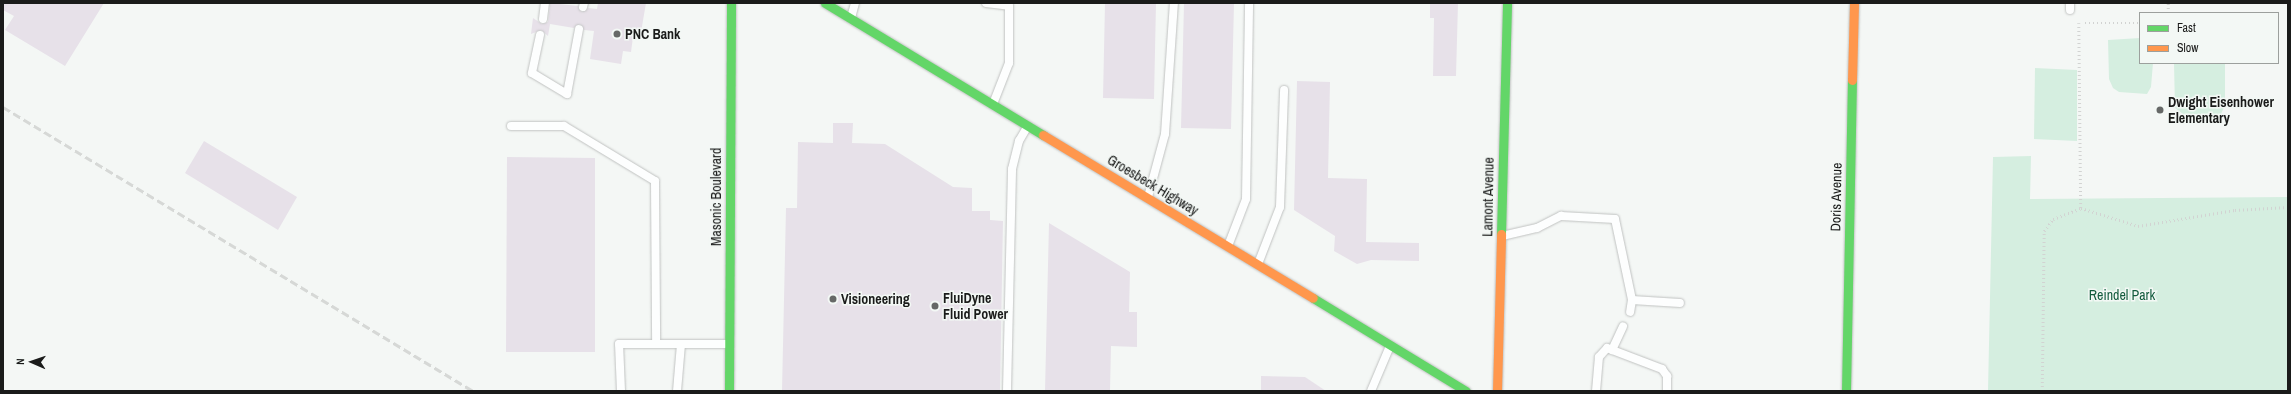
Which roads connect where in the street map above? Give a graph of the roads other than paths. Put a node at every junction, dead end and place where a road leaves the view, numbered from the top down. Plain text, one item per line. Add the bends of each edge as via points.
1 (545, 3) edge
2 (731, 3) edge
3 (825, 3) edge
4 (855, 3) edge
5 (986, 3) edge
6 (1174, 3) edge
7 (1249, 3) edge
8 (1507, 3) edge
9 (1854, 3) edge
10 (1009, 4) edge
11 (851, 18) junction
12 (542, 19) dead end
13 (580, 29) dead end
14 (540, 35) dead end
15 (1284, 90) dead end
16 (993, 104) junction
17 (511, 126) dead end
18 (1028, 126) junction
19 (1148, 198) junction
20 (1501, 237) junction
21 (1228, 247) junction
22 (1258, 265) junction
23 (1632, 300) junction
24 (1680, 303) dead end
25 (1630, 312) dead end
26 (1623, 326) dead end
27 (656, 344) junction
28 (681, 344) junction
29 (730, 344) junction
30 (1390, 345) junction
31 (1612, 350) junction
32 (621, 391) edge
33 (676, 391) edge
34 (729, 391) edge
35 (1007, 391) edge
36 (1371, 391) edge
37 (1466, 391) edge
38 (1497, 391) edge
39 (1596, 391) edge
40 (1667, 391) edge
41 (1846, 391) edge

1 - 12 lane
2 - 29 street, Masonic Boulevard
3 - 11 street, Groesbeck Highway
4 - 11 lane
5 - 10 lane
6 - 19 lane via 1165,134
7 - 21 lane via 1246,199
8 - 20 street, Lamont Avenue
9 - 41 street, Doris Avenue
10 - 16 lane via 1009,63
11 - 16 street, Groesbeck Highway
13 - 14 lane via 567,94 532,73
15 - 22 lane via 1280,207
16 - 18 street, Groesbeck Highway
17 - 27 lane via 564,126 655,181
18 - 19 street, Groesbeck Highway
18 - 35 lane via 1019,141 1012,169
19 - 21 street, Groesbeck Highway
20 - 23 lane via 1537,228 1561,216 1615,219
20 - 38 street, Lamont Avenue
21 - 22 street, Groesbeck Highway
22 - 30 street, Groesbeck Highway
23 - 24 lane
23 - 25 lane
26 - 31 lane
27 - 28 lane
27 - 32 lane via 619,344
28 - 29 lane
28 - 33 lane
29 - 34 street, Masonic Boulevard
30 - 36 lane
30 - 37 street, Groesbeck Highway
31 - 39 lane via 1607,348 1599,357
31 - 40 lane via 1662,369 1667,376

